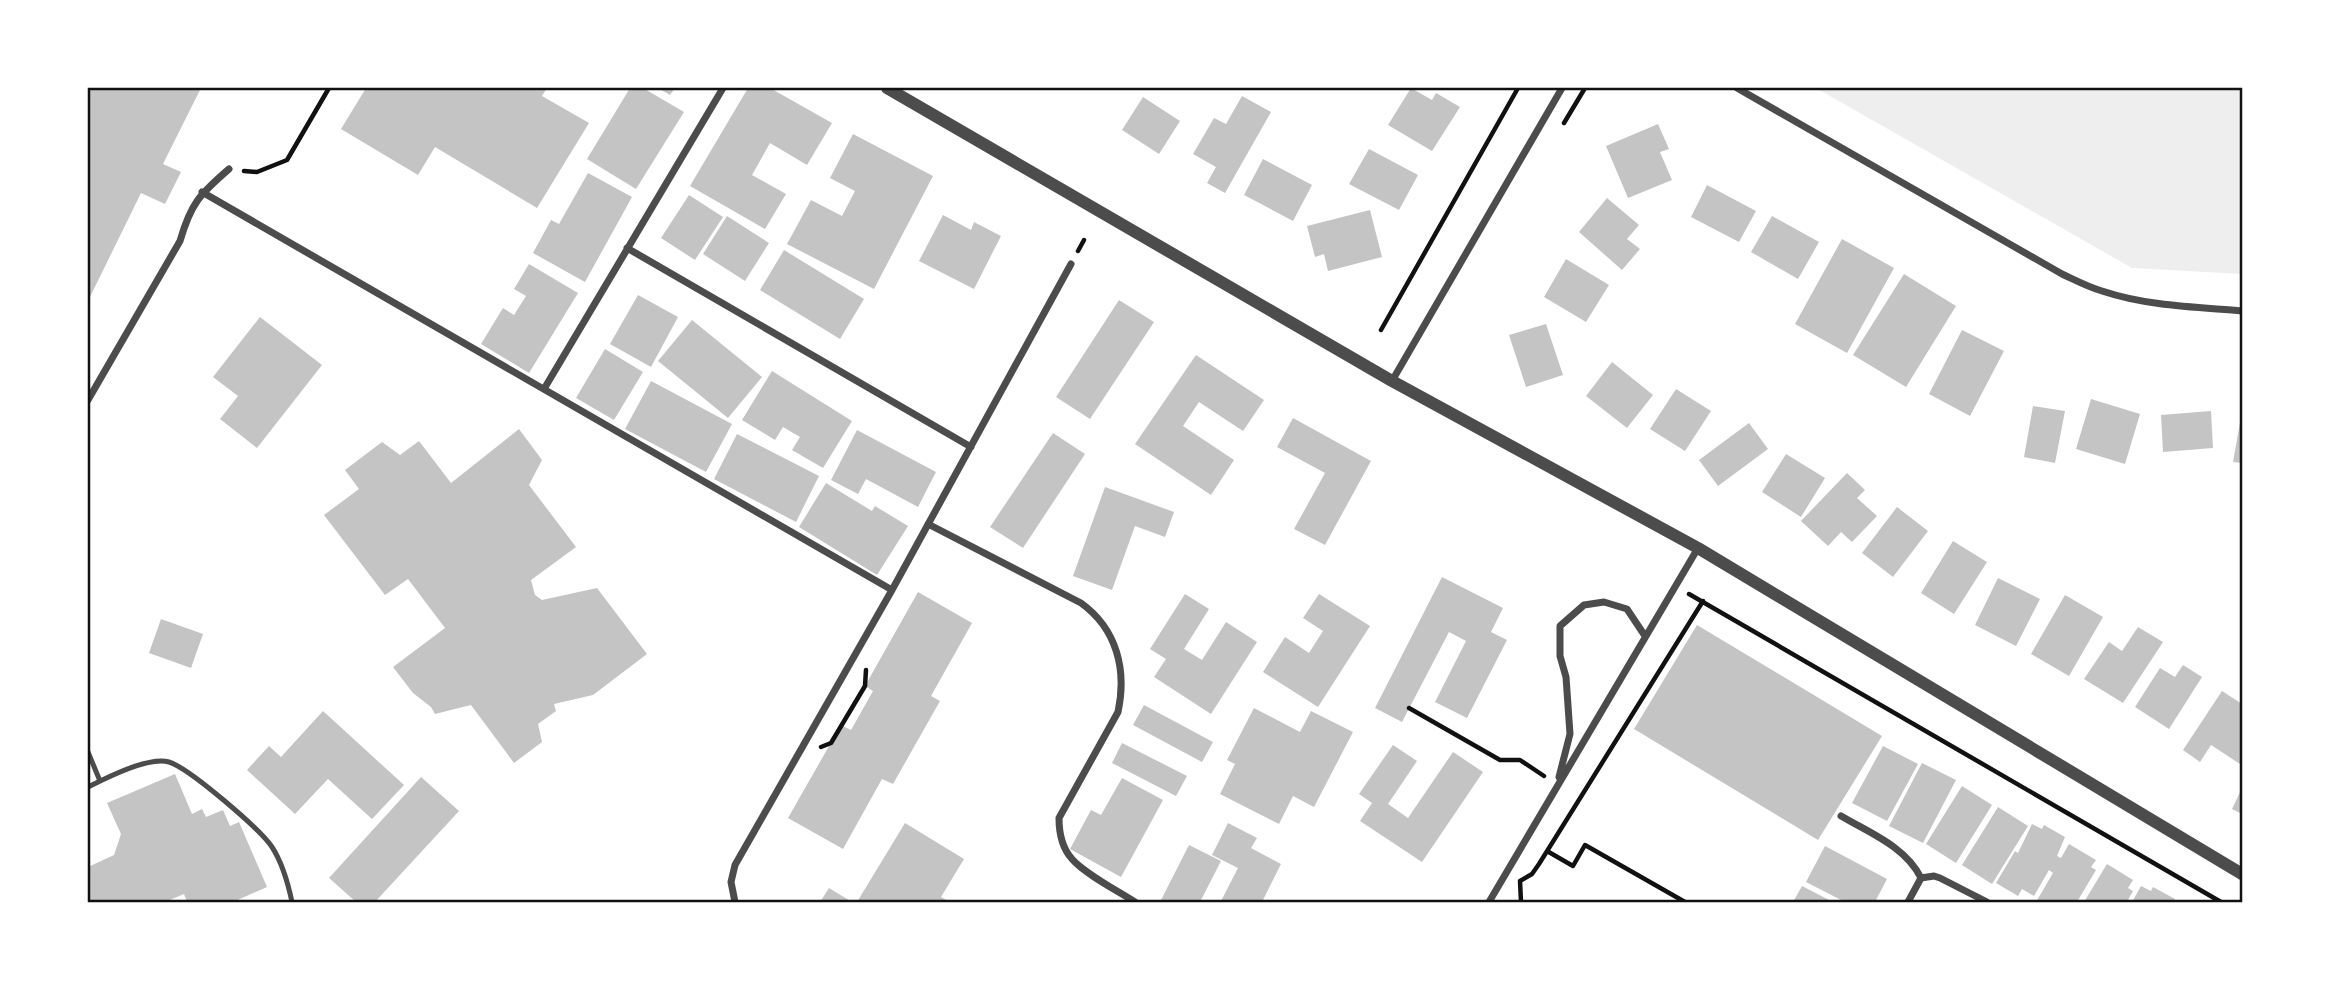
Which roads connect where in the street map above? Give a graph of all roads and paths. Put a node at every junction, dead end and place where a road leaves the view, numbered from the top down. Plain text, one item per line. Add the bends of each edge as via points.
1 (330, 88) edge
2 (723, 88) edge
3 (887, 88) edge
4 (1518, 88) edge
5 (1562, 88) edge
6 (1737, 88) edge
7 (229, 169) joint
8 (202, 192) junction
9 (627, 248) junction
10 (1071, 264) dead end
11 (2242, 311) edge
12 (1381, 330) dead end
13 (1392, 381) junction
14 (544, 389) junction
15 (88, 400) edge
16 (971, 447) junction
17 (928, 524) junction
18 (1699, 548) junction
19 (892, 590) junction
20 (1689, 594) dead end
21 (1703, 601) junction
22 (1645, 636) junction
23 (1409, 708) dead end
24 (88, 752) edge
25 (100, 781) junction
26 (1557, 785) junction
27 (88, 787) edge
28 (1579, 799) junction
29 (1841, 816) dead end
30 (1547, 851) junction
31 (2242, 874) edge
32 (1921, 878) junction
33 (292, 902) edge
34 (735, 902) edge
35 (1135, 902) edge
36 (1489, 902) edge
37 (1521, 902) edge
38 (1685, 902) edge
39 (1908, 902) edge
40 (1987, 902) edge
41 (2221, 902) edge

1 - 7 path via 287,160 257,172
2 - 9 street
3 - 13 street
4 - 12 path
5 - 13 street
6 - 11 street via 2062,274 2135,300
7 - 8 street
8 - 14 street
8 - 15 street via 180,241
9 - 14 street
9 - 16 street
10 - 16 street
13 - 18 street
14 - 19 street
16 - 17 street
17 - 19 street
17 - 35 street via 1081,603 1107,629 1121,668 1118,712 1059,818 1059,832 1071,859
18 - 22 street
18 - 31 street
19 - 34 street via 735,865 731,882
20 - 21 path
21 - 28 path
21 - 41 path
22 - 26 street
22 - 26 street via 1627,610 1604,602 1584,605 1560,626 1570,734
23 - 26 path via 1500,760 1520,760
24 - 25 lane
25 - 27 lane
25 - 33 lane via 153,762 169,762 186,772 262,835 278,858
26 - 28 path
26 - 36 street
28 - 30 path
29 - 32 street via 1902,852
30 - 37 path via 1532,874 1520,881
30 - 38 path via 1573,866 1585,845
32 - 39 street
32 - 40 street via 1940,878

